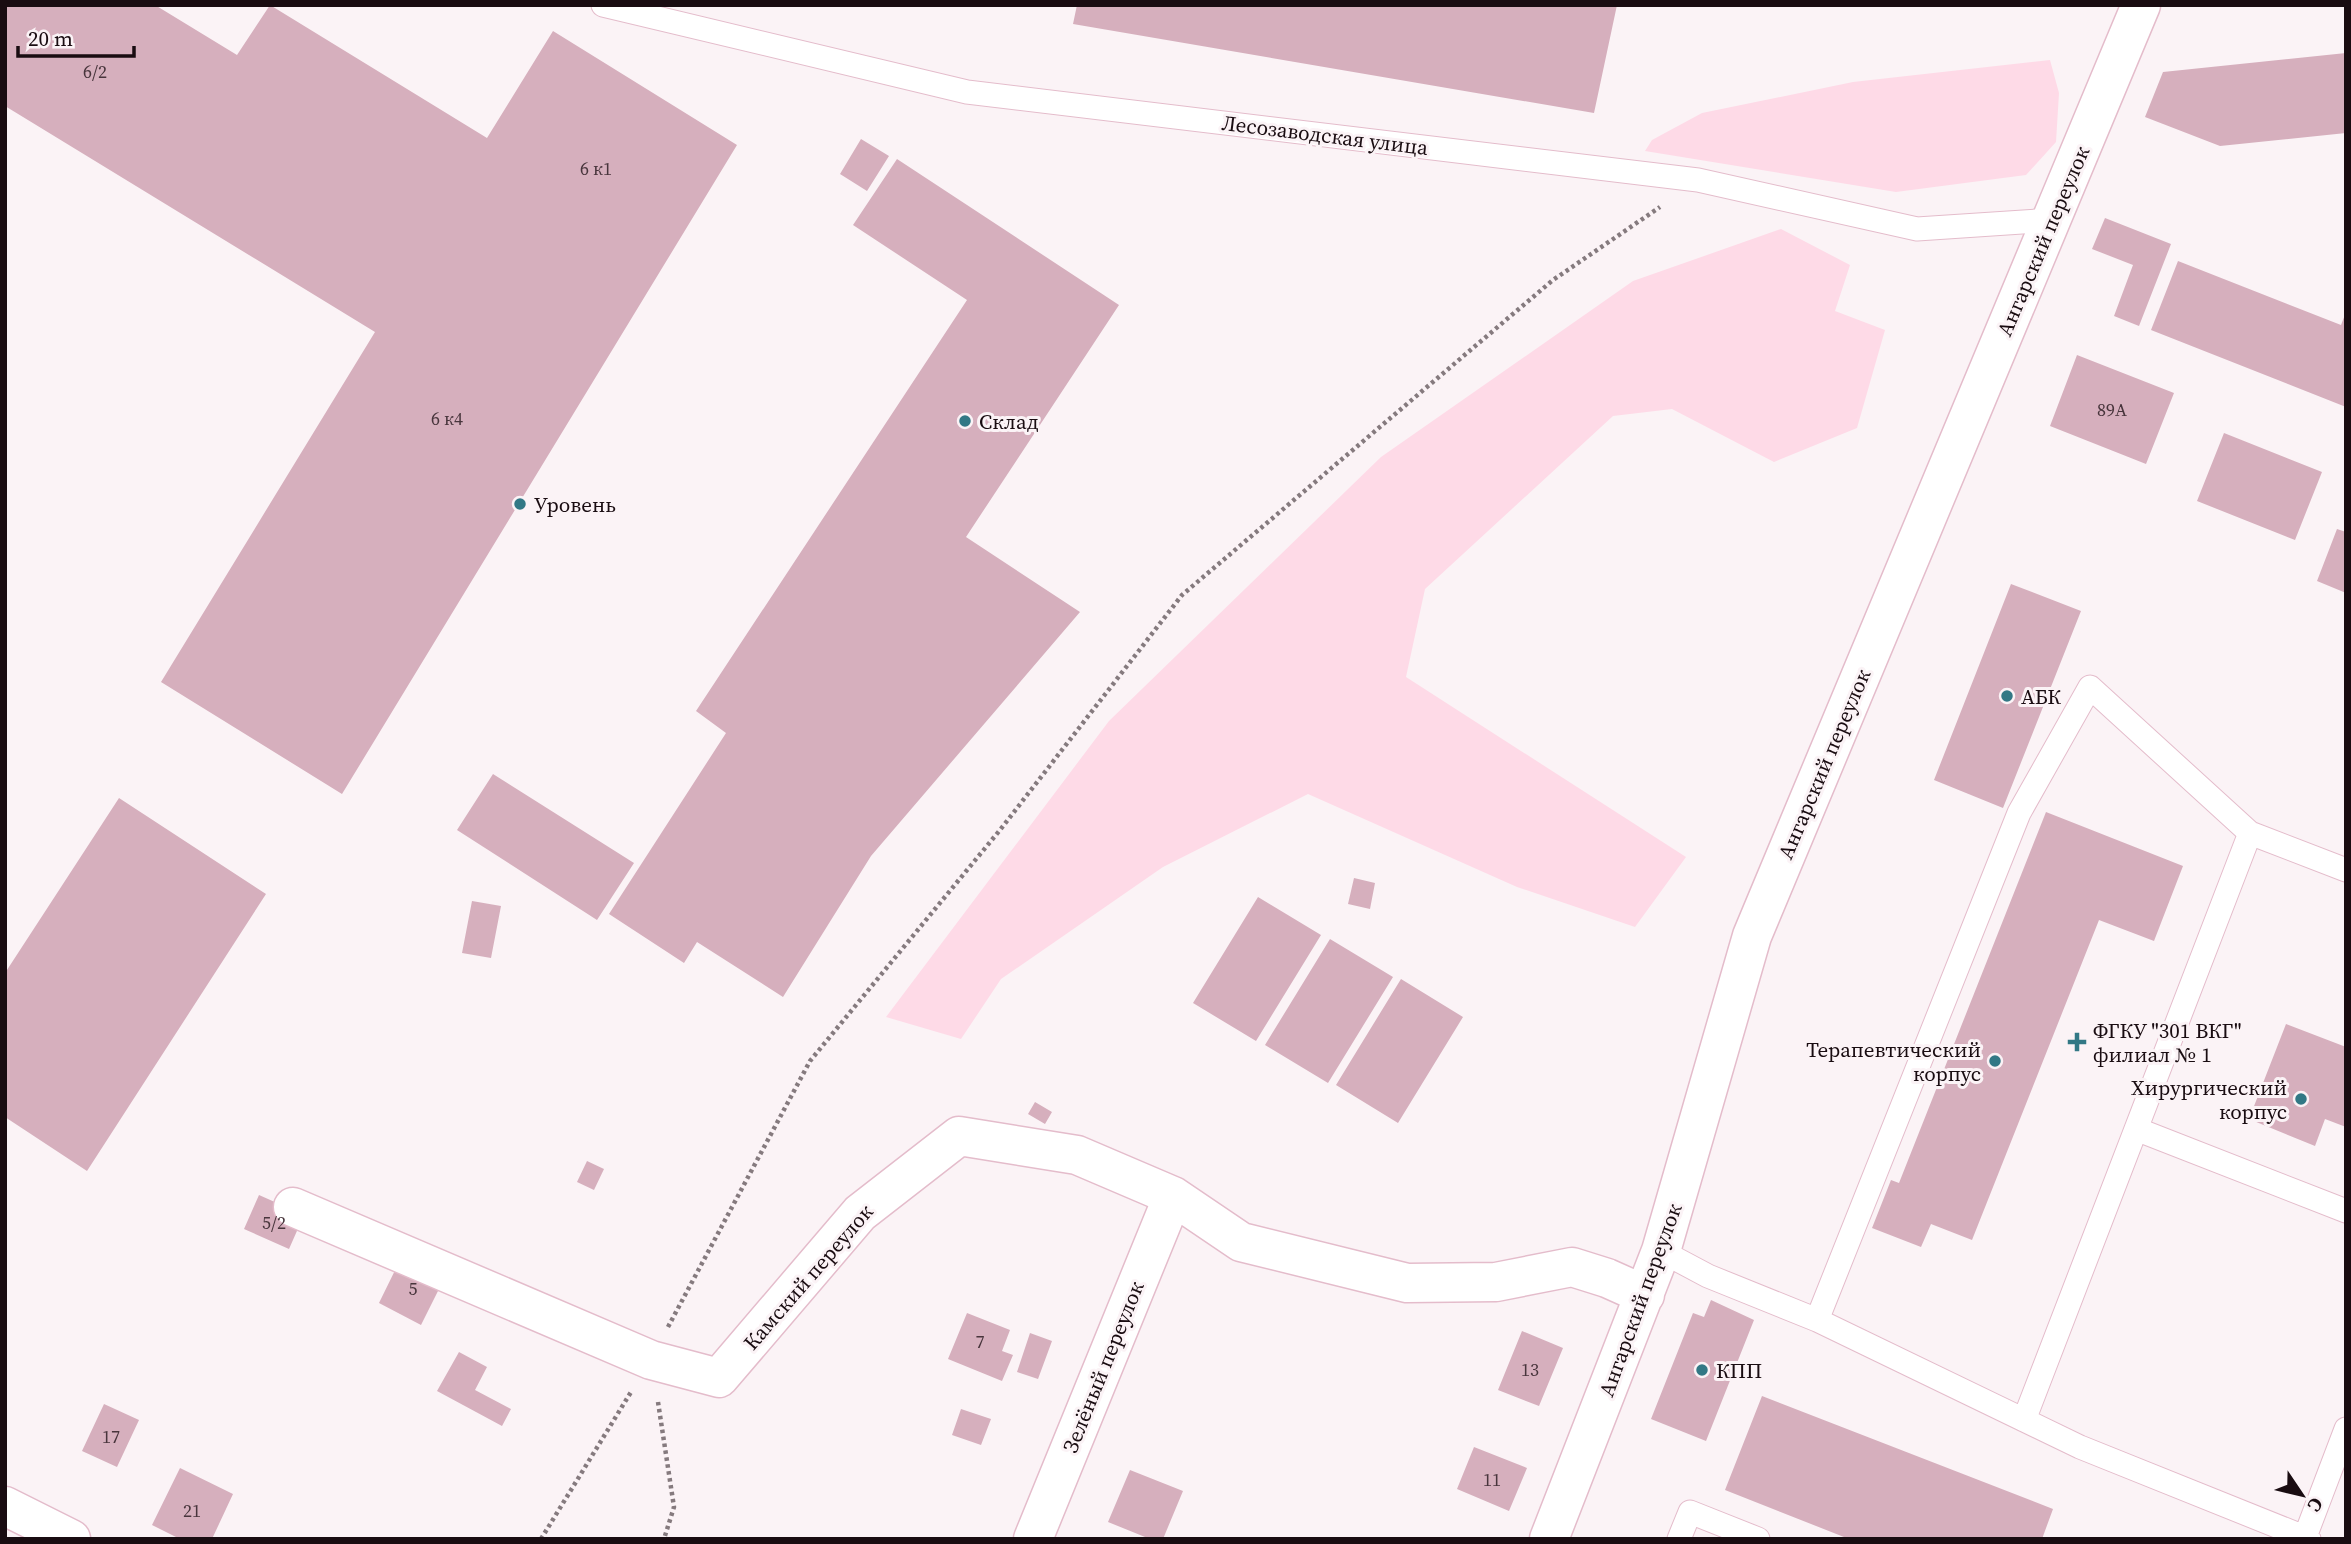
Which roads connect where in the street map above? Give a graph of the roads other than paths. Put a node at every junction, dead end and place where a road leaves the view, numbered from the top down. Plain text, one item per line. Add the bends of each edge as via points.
1 (603, 5) edge
2 (2141, 5) edge
3 (2052, 220) junction
4 (2250, 833) junction
5 (2346, 870) edge
6 (2136, 1129) junction
7 (1172, 1196) junction
8 (293, 1207) dead end
9 (2346, 1211) edge
10 (1661, 1251) junction
11 (1645, 1295) junction
12 (1817, 1320) junction
13 (2024, 1420) junction
14 (2346, 1429) edge
15 (5, 1506) edge
16 (2307, 1538) edge
17 (71, 1539) edge
18 (1033, 1539) edge
19 (1549, 1539) edge
20 (1678, 1539) edge
21 (1759, 1539) edge

1 - 3 lane, Лесозаводская улица via 967,92 1698,180 1917,229
2 - 3 street, Ангарский переулок
3 - 10 street, Ангарский переулок via 1752,936
4 - 5 lane
4 - 6 lane
4 - 12 lane via 2090,687 2019,813
6 - 9 lane
6 - 13 lane
7 - 8 street, Камский переулок via 1077,1155 958,1136 860,1213 719,1378 651,1360
7 - 11 street, Камский переулок via 1241,1242 1408,1283 1496,1282 1572,1267
7 - 18 street, Зелёный переулок
10 - 11 street, Ангарский переулок
10 - 12 lane via 1708,1276
11 - 19 street, Ангарский переулок
12 - 13 lane
13 - 16 lane
14 - 16 lane
15 - 17 street
20 - 21 lane via 1690,1512

